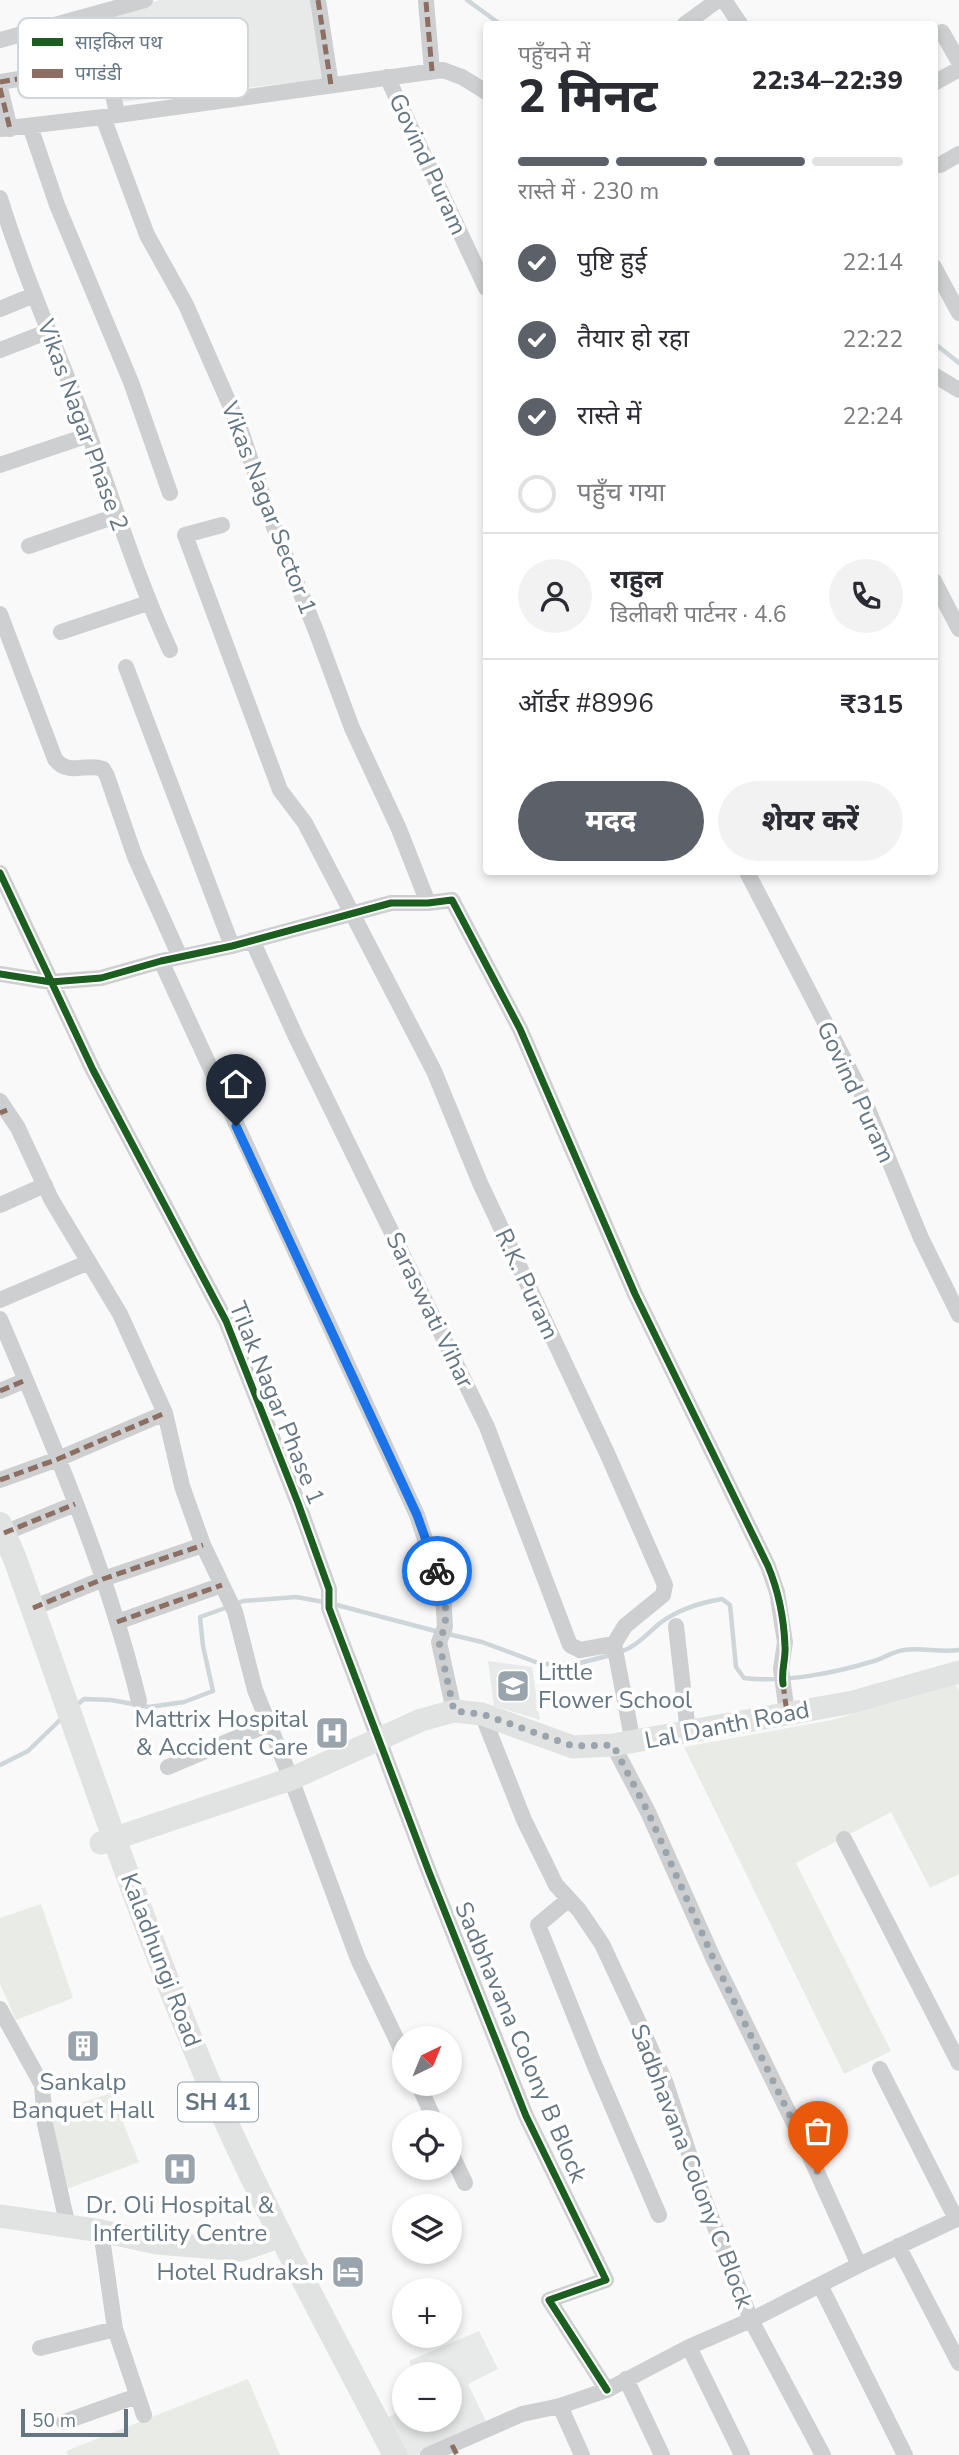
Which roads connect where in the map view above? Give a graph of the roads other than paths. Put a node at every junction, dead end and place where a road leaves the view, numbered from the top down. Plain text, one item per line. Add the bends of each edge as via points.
1 (145, 0) edge
2 (318, 0) edge
3 (718, 0) edge
4 (724, 0) edge
5 (426, 2) dead end
6 (95, 14) junction
7 (80, 18) edge
8 (96, 18) edge
9 (689, 21) edge
10 (738, 21) edge
11 (942, 32) dead end
12 (18, 35) edge
13 (0, 40) edge
14 (959, 62) edge
15 (959, 69) edge
16 (432, 71) junction
17 (387, 77) junction
18 (18, 79) edge
19 (938, 81) edge
20 (0, 82) edge
21 (331, 85) junction
22 (0, 88) edge
23 (483, 90) edge
24 (248, 96) edge
25 (109, 98) edge
26 (235, 98) edge
27 (110, 115) junction
28 (30, 126) junction
29 (5, 129) edge
30 (959, 154) edge
31 (940, 165) dead end
32 (0, 198) edge
33 (938, 274) edge
34 (483, 282) edge
35 (34, 295) junction
36 (0, 309) edge
37 (959, 313) edge
38 (49, 331) junction
39 (0, 350) edge
40 (938, 377) edge
41 (959, 390) edge
42 (89, 435) junction
43 (0, 465) edge
44 (170, 493) dead end
45 (116, 516) junction
46 (222, 525) dead end
47 (29, 545) dead end
48 (938, 589) edge
49 (148, 603) junction
50 (0, 614) edge
51 (959, 629) edge
52 (61, 632) dead end
53 (170, 650) dead end
54 (126, 667) dead end
55 (0, 873) edge
56 (749, 875) edge
57 (428, 903) junction
58 (350, 912) junction
59 (252, 940) junction
60 (232, 946) junction
61 (180, 957) junction
62 (161, 961) junction
63 (0, 974) edge
64 (51, 982) junction
65 (2, 1108) edge
66 (45, 1185) junction
67 (0, 1205) edge
68 (89, 1262) junction
69 (0, 1300) edge
70 (959, 1315) edge
71 (0, 1319) edge
72 (26, 1380) junction
73 (0, 1391) edge
74 (165, 1413) junction
75 (58, 1459) junction
76 (0, 1480) edge
77 (75, 1504) junction
78 (2, 1529) edge
79 (203, 1545) junction
80 (5, 1564) edge
81 (103, 1579) junction
82 (229, 1599) junction
83 (33, 1608) junction
84 (117, 1622) junction
85 (677, 1626) dead end
86 (616, 1652) junction
87 (959, 1672) edge
88 (139, 1702) dead end
89 (60, 1711) junction
90 (454, 1711) junction
91 (787, 1713) junction
92 (482, 1714) junction
93 (269, 1724) junction
94 (688, 1732) junction
95 (379, 1739) junction
96 (623, 1744) junction
97 (168, 1767) dead end
98 (291, 1779) junction
99 (844, 1839) dead end
100 (107, 1840) junction
101 (569, 1899) junction
102 (0, 2009) edge
103 (392, 2030) edge
104 (959, 2063) edge
105 (880, 2068) dead end
106 (462, 2177) edge
107 (465, 2183) dead end
108 (659, 2215) dead end
109 (0, 2216) edge
110 (957, 2218) edge
111 (68, 2227) junction
112 (101, 2231) junction
113 (274, 2239) junction
114 (898, 2246) junction
115 (859, 2265) junction
116 (820, 2285) junction
117 (751, 2320) junction
118 (115, 2329) junction
119 (689, 2347) junction
120 (40, 2348) dead end
121 (959, 2363) edge
122 (626, 2379) junction
123 (607, 2390) junction
124 (137, 2396) junction
125 (560, 2406) junction
126 (144, 2415) dead end
127 (64, 2421) dead end
128 (455, 2450) edge
129 (378, 2455) edge
130 (396, 2455) edge
131 (428, 2455) edge
132 (582, 2455) edge
133 (662, 2455) edge
134 (742, 2455) edge
135 (823, 2455) edge
136 (905, 2455) edge

1 - 6 street
2 - 21 street
3 - 9 street
4 - 10 street
5 - 16 street
6 - 7 street
6 - 8 street, Vikas Nagar Sector 1
11 - 14 street
12 - 13 street
15 - 19 street
16 - 17 street
16 - 23 street via 443,70
17 - 21 street
17 - 34 street, Govind Puram
18 - 20 street
21 - 24 street
22 - 29 street
25 - 27 street, Vikas Nagar Sector 1
26 - 27 street
27 - 28 street
27 - 57 street, Vikas Nagar Sector 1 via 147,235 186,305 240,428 352,728
28 - 29 street
28 - 44 street
30 - 31 street
32 - 35 street, Vikas Nagar Phase 2
33 - 37 street
35 - 36 street
35 - 38 street, Vikas Nagar Phase 2
38 - 39 street
38 - 42 street, Vikas Nagar Phase 2
40 - 41 street
42 - 43 street
42 - 45 street, Vikas Nagar Phase 2
45 - 47 street
45 - 49 street, Vikas Nagar Phase 2
46 - 58 street via 185,535 280,790 305,823
48 - 51 street
49 - 52 street
49 - 53 street, Vikas Nagar Phase 2
50 - 61 street via 55,759 68,769 98,767 107,776 135,858
54 - 60 street
55 - 64 street, Tilak Nagar Phase 1
56 - 70 street, Govind Puram via 860,1090 921,1238
57 - 58 street via 391,903
57 - 91 street via 452,900 520,1029 635,1294 768,1566 785,1642 782,1677
58 - 59 street
58 - 86 street, R.K. Puram via 434,1071 480,1182 665,1585 663,1595 625,1626
59 - 60 street
59 - 86 street, Saraswati Vihar via 487,1427 570,1645
60 - 61 street
61 - 62 street
62 - 64 street via 101,978
62 - 90 street via 417,1515 443,1593 442,1634
63 - 64 street
64 - 95 street, Tilak Nagar Phase 1 via 226,1321 298,1503 329,1589 329,1608
65 - 66 street via 18,1128
66 - 67 street
66 - 68 street
68 - 69 street
68 - 74 street via 120,1314
71 - 72 street
72 - 73 street
72 - 75 street
74 - 75 street
74 - 79 street via 182,1486
75 - 76 street
75 - 77 street
77 - 78 street
77 - 81 street
78 - 80 main road, Kaladhungi Road / SH 41
79 - 81 street
79 - 82 street
80 - 83 main road, Kaladhungi Road / SH 41
80 - 89 main road, Kaladhungi Road / SH 41
81 - 83 street
81 - 84 street
82 - 84 street
82 - 93 street
83 - 89 main road, Kaladhungi Road / SH 41
84 - 88 street
85 - 94 street
86 - 96 street
87 - 91 street, Lal Danth Road via 853,1702
89 - 100 main road, Kaladhungi Road / SH 41
90 - 92 street, Lal Danth Road
90 - 95 street, Lal Danth Road
91 - 94 street, Lal Danth Road
92 - 96 street, Lal Danth Road via 573,1746
92 - 101 street, Sadbhavana Colony C Block via 524,1820 556,1885
93 - 97 street
93 - 98 street
94 - 96 street, Lal Danth Road
95 - 98 street, Lal Danth Road
95 - 123 street, Sadbhavana Colony B Block via 526,2116 606,2280 549,2300
96 - 115 street via 714,1960
98 - 100 street, Lal Danth Road
98 - 103 street via 358,1959
99 - 104 street
100 - 113 main road, Kaladhungi Road / SH 41 via 186,2066
101 - 108 street via 538,1925
101 - 117 street, Sadbhavana Colony C Block via 602,1944 666,2084
102 - 111 street via 42,2085 45,2124
105 - 110 street
106 - 107 street
109 - 111 street
110 - 114 street
111 - 112 street
112 - 113 street via 157,2243 241,2250
112 - 118 street
113 - 129 main road, Kaladhungi Road / SH 41
113 - 130 main road, Kaladhungi Road / SH 41
114 - 115 street
114 - 121 street
115 - 116 street
116 - 117 street
116 - 136 street
117 - 119 street
117 - 135 street, Sadbhavana Colony C Block
118 - 120 street
118 - 124 street
119 - 122 street
119 - 134 street
122 - 123 street
122 - 133 street
123 - 125 street
124 - 126 street
124 - 127 street
125 - 128 street via 522,2414
125 - 132 street
128 - 131 street

